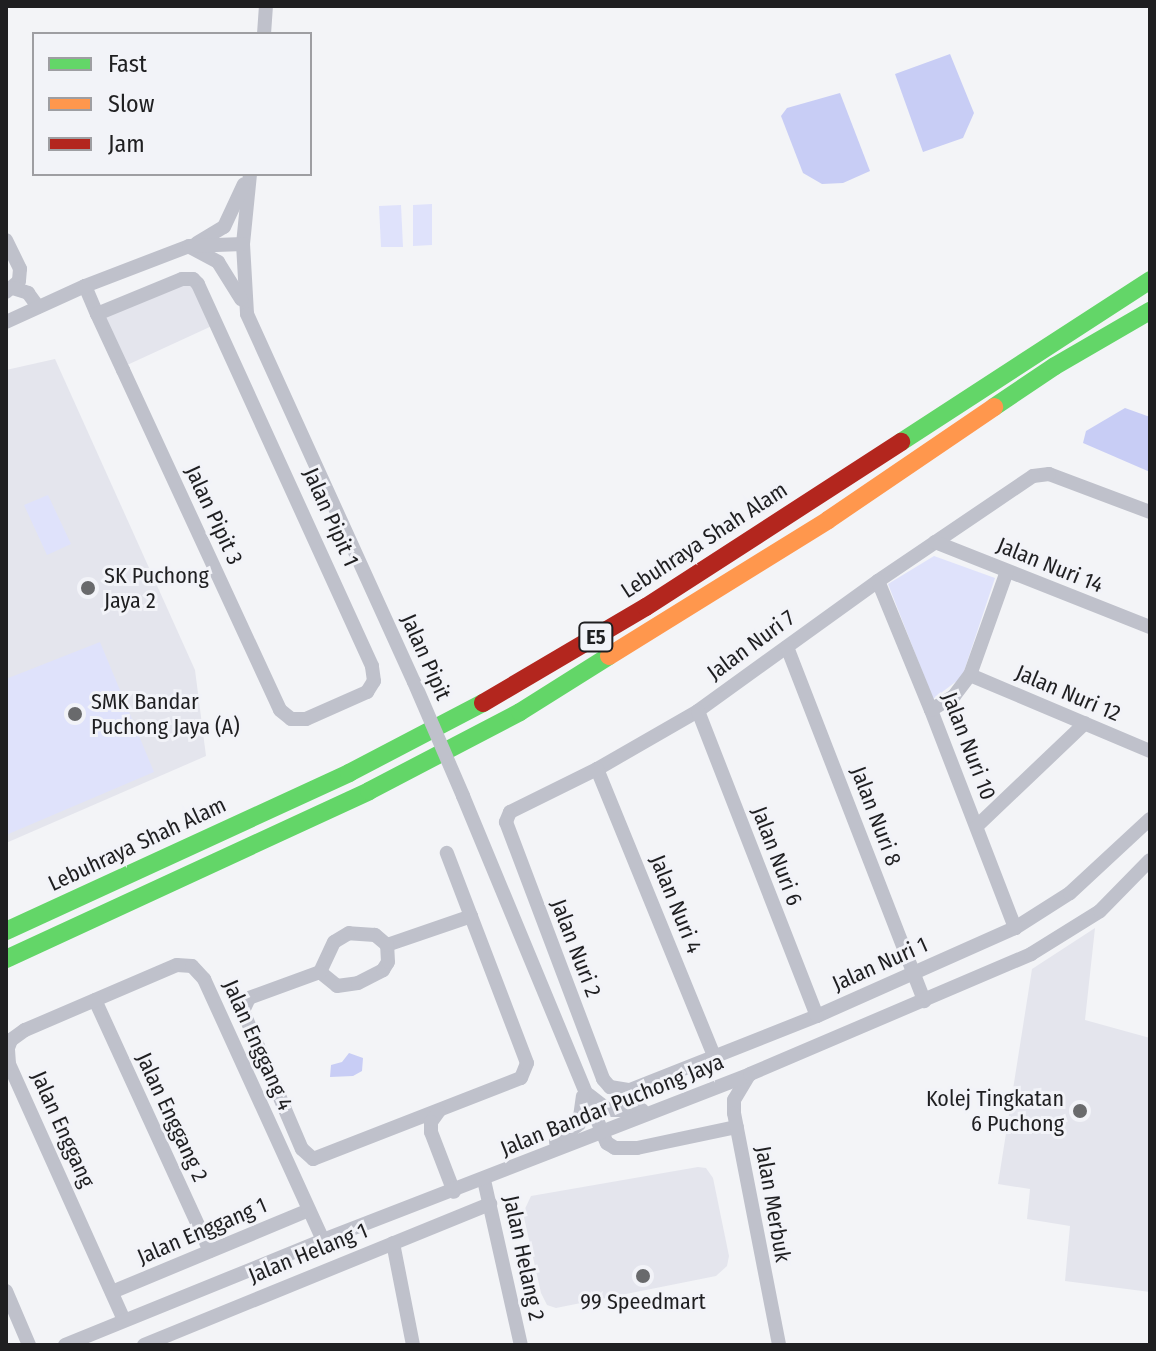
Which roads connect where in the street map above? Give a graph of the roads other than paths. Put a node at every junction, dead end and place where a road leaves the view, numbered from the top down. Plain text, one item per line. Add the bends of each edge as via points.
1 (266, 6) edge
2 (264, 32) edge
3 (248, 176) edge
4 (249, 176) edge
5 (6, 240) edge
6 (243, 244) junction
7 (189, 246) junction
8 (1150, 280) edge
9 (85, 286) junction
10 (13, 287) edge
11 (244, 303) junction
12 (38, 307) junction
13 (1150, 311) edge
14 (97, 314) junction
15 (6, 322) edge
16 (1150, 512) edge
17 (935, 542) junction
18 (1007, 571) junction
19 (878, 581) junction
20 (1150, 627) edge
21 (787, 647) junction
22 (970, 675) junction
23 (331, 708) joint
24 (931, 710) junction
25 (698, 711) junction
26 (1085, 723) junction
27 (1150, 751) edge
28 (597, 769) junction
29 (1150, 819) edge
30 (977, 826) junction
31 (507, 833) joint
32 (447, 853) dead end
33 (1150, 860) edge
34 (471, 916) junction
35 (1015, 928) junction
36 (6, 931) edge
37 (387, 945) junction
38 (6, 959) edge
39 (320, 972) junction
40 (913, 973) junction
41 (95, 1000) junction
42 (924, 1001) junction
43 (817, 1016) junction
44 (714, 1055) junction
45 (750, 1074) junction
46 (603, 1079) joint
47 (582, 1087) junction
48 (666, 1106) junction
49 (439, 1111) junction
50 (407, 1124) junction
51 (737, 1127) junction
52 (431, 1132) junction
53 (600, 1132) junction
54 (499, 1174) junction
55 (484, 1180) junction
56 (454, 1192) junction
57 (490, 1204) junction
58 (309, 1210) junction
59 (323, 1240) junction
60 (393, 1243) junction
61 (210, 1251) junction
62 (6, 1291) edge
63 (112, 1292) junction
64 (124, 1320) junction
65 (29, 1345) edge
66 (65, 1345) edge
67 (144, 1345) edge
68 (413, 1345) edge
69 (521, 1345) edge
70 (779, 1345) edge

1 - 2 street
3 - 7 street via 224,227
4 - 6 street, Jalan Pipit
5 - 10 street via 20,269
6 - 7 street
6 - 11 street, Jalan Pipit
7 - 9 street
7 - 11 street via 218,262
8 - 36 highway, Lebuhraya Shah Alam / E5 via 646,607 496,696 349,773
9 - 12 street
9 - 14 street, Jalan Pipit 3
10 - 12 street via 28,293
11 - 47 street, Jalan Pipit, bridge via 414,682
12 - 15 street
13 - 38 highway, E5 via 1055,366 828,520 520,712 369,791
14 - 23 street, Jalan Pipit 3 via 280,710 291,719 306,719
14 - 23 street, Jalan Pipit 1 via 188,278 198,284 372,666 374,681 367,692
16 - 17 street, Jalan Nuri 7 via 1049,474 1024,481
17 - 18 street, Jalan Nuri 14
17 - 19 street, Jalan Nuri 7
18 - 20 street, Jalan Nuri 14
18 - 22 street
19 - 21 street, Jalan Nuri 7
19 - 24 street, Jalan Nuri 10
21 - 25 street, Jalan Nuri 7
21 - 40 street, Jalan Nuri 8
22 - 24 street via 954,696
22 - 26 street, Jalan Nuri 12
24 - 30 street, Jalan Nuri 10
25 - 28 street, Jalan Nuri 7
25 - 43 street, Jalan Nuri 6
26 - 27 street, Jalan Nuri 12
26 - 30 street
28 - 31 street, Jalan Nuri 7 via 510,812
28 - 44 street, Jalan Nuri 4
29 - 35 street, Jalan Nuri 1 via 1070,893
30 - 35 street, Jalan Nuri 10
31 - 46 street, Jalan Nuri 2
32 - 34 street
33 - 42 street, Jalan Bandar Puchong Jaya via 1100,911 1031,954
34 - 37 street
34 - 49 street via 527,1063 526,1073
35 - 40 street, Jalan Nuri 1
37 - 39 street via 375,935 349,933 334,942
37 - 39 street via 383,970 358,983 337,986
39 - 50 street via 249,998 243,1011 302,1149 313,1159
40 - 42 street, Jalan Nuri 8
40 - 43 street, Jalan Nuri 1
41 - 58 street, Jalan Enggang 4 via 177,965 199,972
41 - 61 street, Jalan Enggang 2
41 - 63 street, Jalan Enggang via 17,1034 8,1057
42 - 45 street, Jalan Bandar Puchong Jaya
43 - 44 street, Jalan Nuri 1
44 - 46 street, Jalan Nuri 1 via 630,1090 610,1087
45 - 48 street, Jalan Bandar Puchong Jaya
45 - 51 street, Jalan Merbuk via 734,1100
47 - 48 street via 608,1110
47 - 53 street, Jalan Pipit
47 - 54 street via 584,1109 573,1133
48 - 53 street, Jalan Bandar Puchong Jaya
49 - 50 street
49 - 52 street
50 - 52 street
51 - 53 street via 626,1149 607,1143
51 - 70 street, Jalan Merbuk
52 - 56 street
53 - 54 street, Jalan Bandar Puchong Jaya
54 - 55 street, Jalan Bandar Puchong Jaya
55 - 56 street, Jalan Bandar Puchong Jaya
55 - 57 street, Jalan Helang 2
56 - 59 street, Jalan Bandar Puchong Jaya
57 - 60 street, Jalan Helang 1
57 - 69 street, Jalan Helang 2
58 - 59 street, Jalan Enggang 4
58 - 61 street, Jalan Enggang 1
59 - 64 street, Jalan Bandar Puchong Jaya
60 - 67 street, Jalan Helang 1
60 - 68 street
61 - 63 street, Jalan Enggang 1
62 - 65 street
63 - 64 street, Jalan Enggang
64 - 66 street, Jalan Bandar Puchong Jaya

